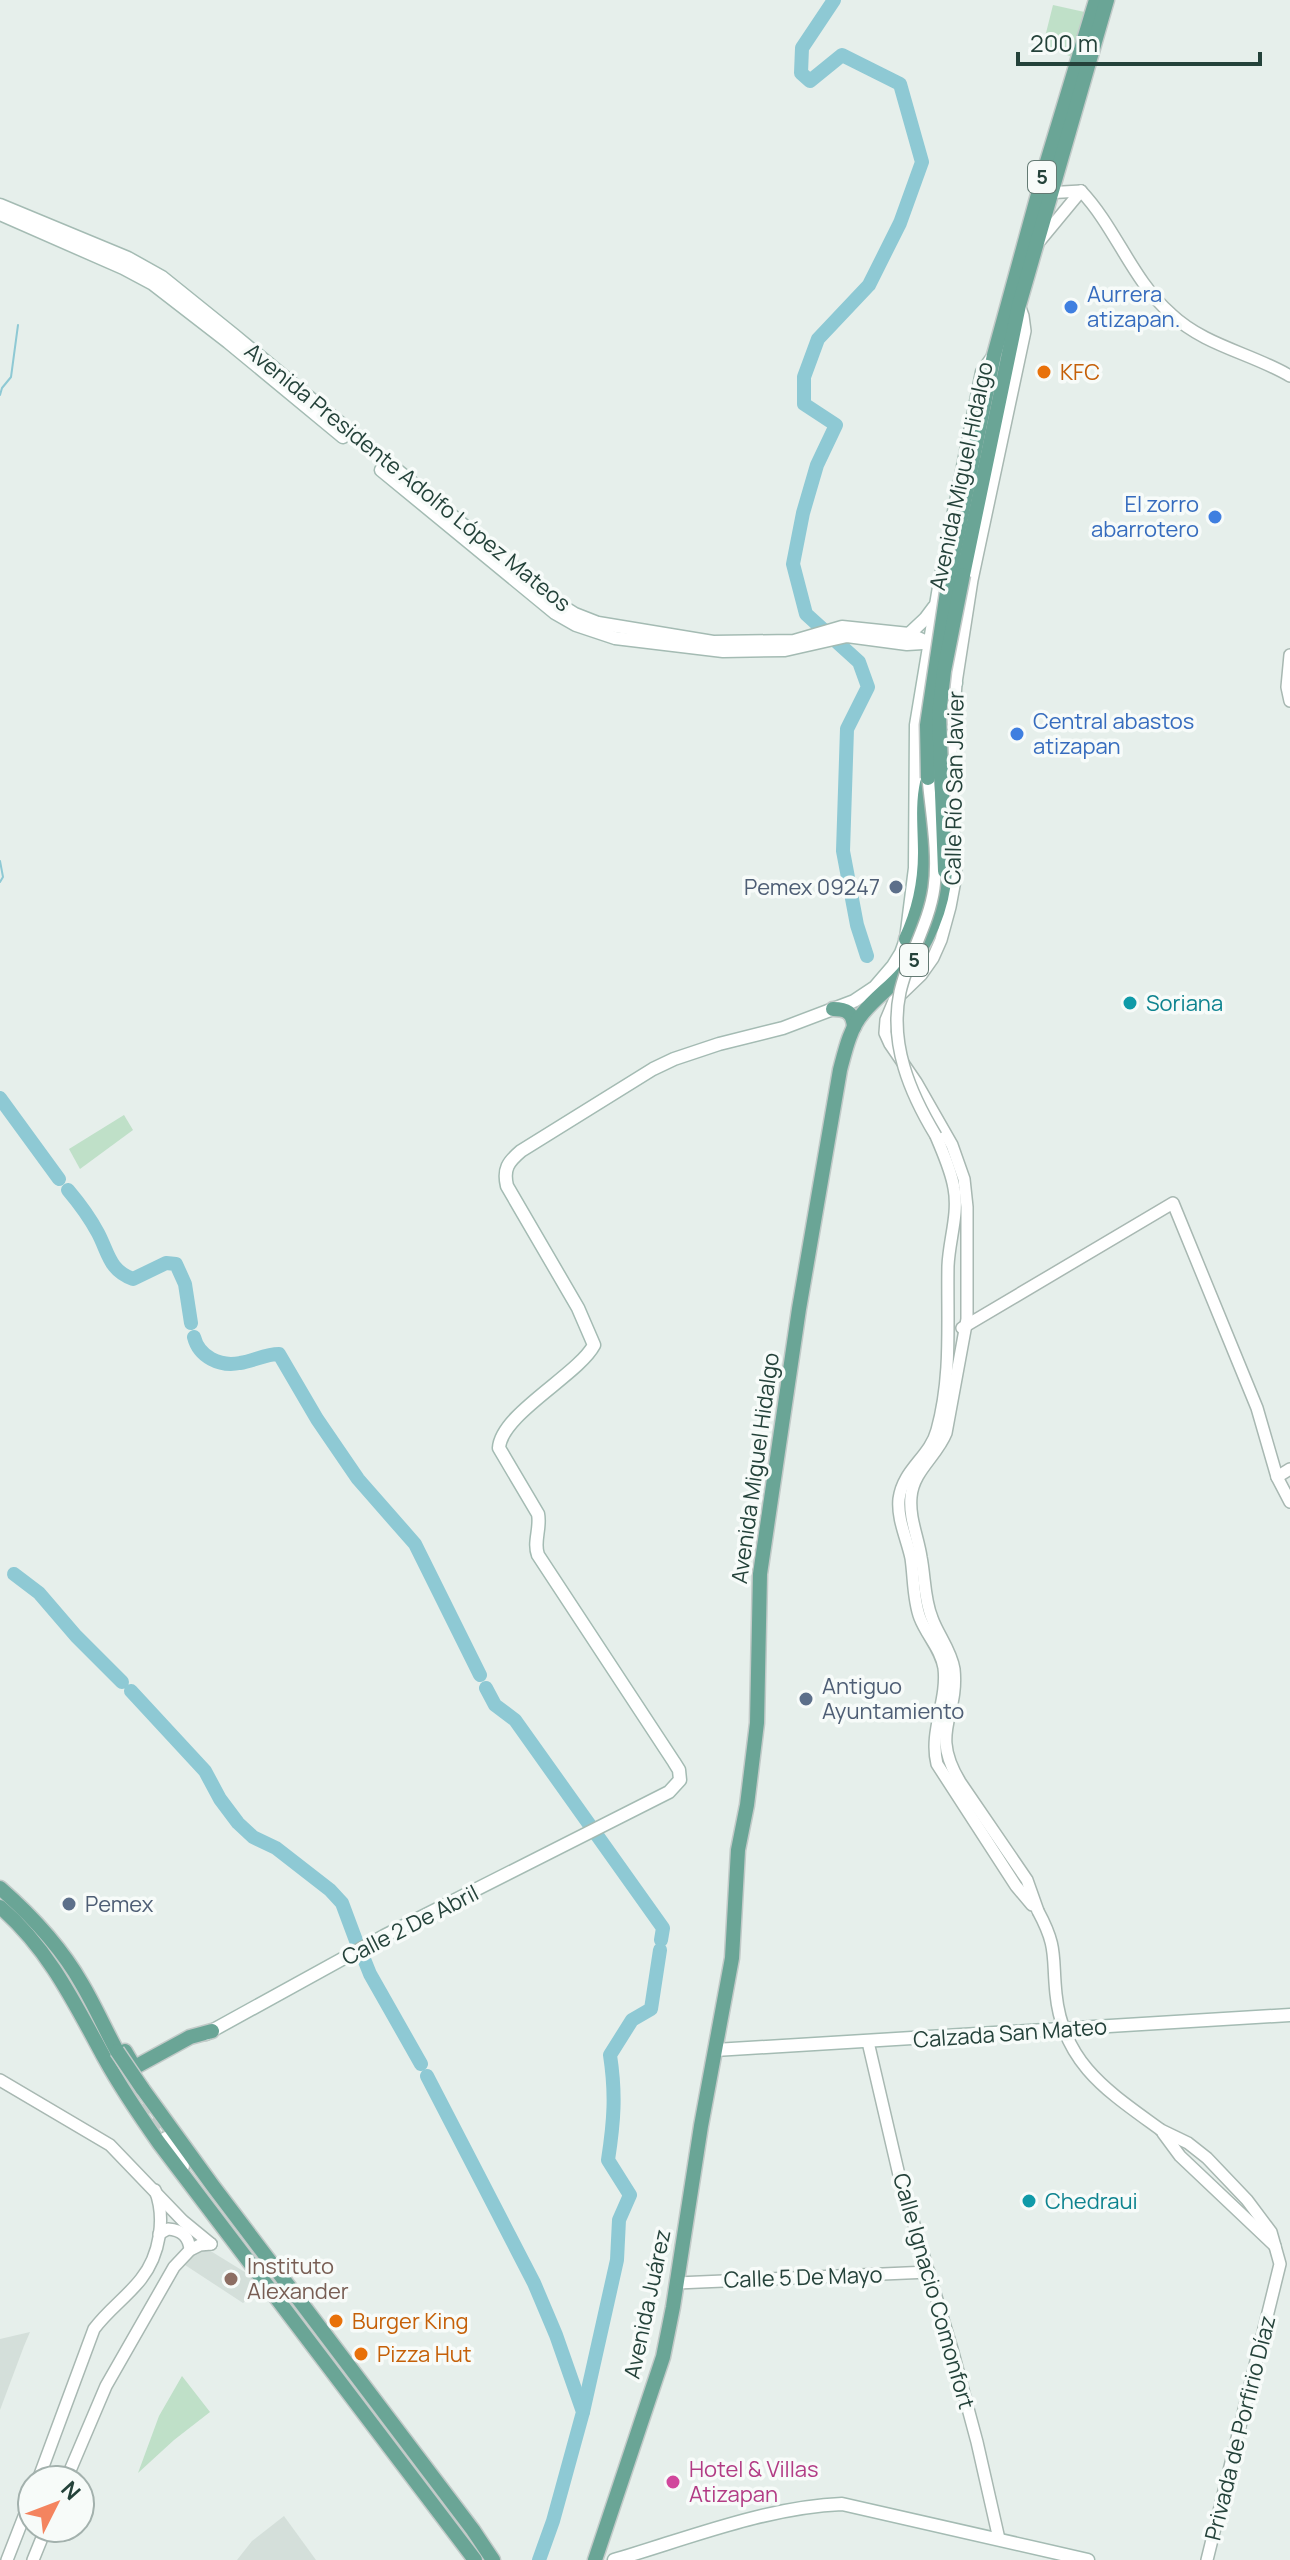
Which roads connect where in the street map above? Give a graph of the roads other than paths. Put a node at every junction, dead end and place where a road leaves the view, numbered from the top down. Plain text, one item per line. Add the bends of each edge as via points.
1 (1096, 0) edge
2 (1107, 0) edge
3 (1081, 191) junction
4 (1045, 193) junction
5 (0, 205) edge
6 (0, 214) edge
7 (1036, 246) junction
8 (1019, 305) junction
9 (1290, 376) edge
10 (951, 576) junction
11 (971, 589) junction
12 (936, 604) junction
13 (964, 624) junction
14 (909, 634) junction
15 (826, 636) junction
16 (929, 643) junction
17 (1290, 655) edge
18 (956, 683) junction
19 (1290, 701) edge
20 (916, 725) junction
21 (952, 725) junction
22 (928, 778) junction
23 (950, 873) junction
24 (942, 891) junction
25 (950, 907) junction
26 (928, 937) junction
27 (906, 939) junction
28 (924, 972) junction
29 (900, 977) junction
30 (894, 1001) junction
31 (833, 1009) junction
32 (854, 1027) junction
33 (949, 1328) junction
34 (965, 1328) junction
35 (1290, 1469) edge
36 (1277, 1477) junction
37 (1290, 1502) edge
38 (0, 1888) edge
39 (1030, 1898) junction
40 (0, 1907) edge
41 (82, 1983) junction
42 (1290, 2015) edge
43 (212, 2031) junction
44 (868, 2042) junction
45 (721, 2045) junction
46 (140, 2072) dead end
47 (0, 2080) edge
48 (166, 2138) tunnel mouth
49 (1173, 2140) junction
50 (155, 2190) junction
51 (1247, 2200) junction
52 (207, 2208) junction
53 (1235, 2210) junction
54 (159, 2234) junction
55 (1278, 2249) junction
56 (190, 2250) junction
57 (929, 2272) junction
58 (677, 2283) junction
59 (44, 2464) edge
60 (72, 2464) edge
61 (16, 2537) edge
62 (999, 2539) junction
63 (7, 2560) edge
64 (475, 2560) edge
65 (493, 2560) edge
66 (595, 2560) edge
67 (614, 2560) edge
68 (1088, 2560) edge
69 (1207, 2560) edge

1 - 4 main road, Avenida Miguel Hidalgo / 5
2 - 4 main road, Avenida Miguel Hidalgo / 5
3 - 4 street
3 - 7 street
3 - 9 street via 1171,314 1208,340
4 - 7 main road, Avenida Miguel Hidalgo / 5
4 - 10 main road, Avenida Miguel Hidalgo / 5 via 994,355
5 - 15 main road, Avenida Presidente Adolfo López Mateos via 162,277 575,614 617,628 713,642
6 - 15 main road, Avenida Presidente Adolfo López Mateos via 153,284 576,625 615,638 723,651 785,650
7 - 8 main road, Avenida Miguel Hidalgo / 5
8 - 10 main road, Avenida Miguel Hidalgo / 5
8 - 11 street, Calle Río San Javier via 1025,331
10 - 11 main road via 942,590 951,597 962,597
10 - 12 main road, Calle Río San Javier
10 - 22 main road, Avenida Miguel Hidalgo / 5, bridge via 927,725
10 - 23 main road, Avenida Miguel Hidalgo / 5, bridge via 939,715
11 - 13 street, Calle Río San Javier
12 - 14 main road
12 - 16 main road, Calle Río San Javier
13 - 16 main road via 944,640
13 - 18 street, Calle Río San Javier
14 - 15 main road, Avenida Presidente Adolfo López Mateos via 854,627
14 - 16 main road, Avenida Presidente Adolfo López Mateos
15 - 16 main road, Avenida Presidente Adolfo López Mateos
16 - 18 main road via 946,657
16 - 20 main road, Calle Río San Javier
17 - 19 street
18 - 21 street, Calle Río San Javier
20 - 21 main road via 934,711 942,712
20 - 27 main road, Calle Río San Javier via 915,868
21 - 23 street, Calle Río San Javier
22 - 27 main road, bridge via 921,902
22 - 33 street, Avenida Miguel Hidalgo, bridge via 935,883 898,1012 905,1074 936,1136 955,1191
23 - 24 main road, Avenida Miguel Hidalgo / 5
23 - 25 street, Calle Río San Javier
24 - 25 main road
24 - 26 main road, Avenida Miguel Hidalgo / 5
25 - 28 street, Calle Río San Javier
26 - 28 street
26 - 29 main road, Avenida Miguel Hidalgo / 5
27 - 31 main road via 875,987
28 - 29 main road
28 - 30 street, Calle Río San Javier
29 - 30 main road
29 - 32 main road, Avenida Miguel Hidalgo / 5
30 - 34 street via 885,1033 952,1145 964,1179
31 - 32 main road via 852,1015
31 - 43 main road, Calle 2 De Abril via 653,1069 521,1151 504,1173 594,1345 507,1429 499,1448 538,1514 538,1555 667,1750 680,1780 669,1792 384,1936
32 - 45 main road, Avenida Miguel Hidalgo via 840,1070 760,1574 757,1723 738,1850
33 - 34 street
33 - 39 street via 936,1433 907,1474 900,1512 919,1615 944,1672 934,1741 937,1764 1016,1886
34 - 36 street via 1173,1203 1257,1408
34 - 39 street via 946,1433 914,1482 910,1506 928,1606 953,1663 944,1736 948,1759 1027,1880
35 - 36 street
36 - 37 street
38 - 41 main road via 28,1912
39 - 49 street, bridge via 1053,1941 1057,2006 1068,2043 1104,2087
40 - 52 main road via 69,1991 122,2088
41 - 43 main road via 134,2066
41 - 65 main road, bridge via 142,2088
42 - 44 main road, Calzada San Mateo
43 - 46 main road, Calle 2 De Abril
44 - 45 main road, Calzada San Mateo
44 - 57 street, Calle Ignacio Comonfort via 899,2175
45 - 58 main road, Avenida Juárez
47 - 50 street via 110,2145
48 - 52 main road
49 - 51 street via 1188,2143 1207,2158
49 - 53 street via 1180,2156
50 - 54 street
50 - 56 street via 211,2244
51 - 53 street via 1245,2209
51 - 55 street via 1264,2219
52 - 64 main road
53 - 55 street
54 - 56 street via 168,2229 181,2232
54 - 59 street via 141,2280 94,2329
55 - 69 street, Privada de Porfirio Díaz via 1280,2264
56 - 60 street via 174,2267 122,2355
57 - 58 street, Calle 5 De Mayo
57 - 62 street, Calle Ignacio Comonfort
58 - 66 main road, Avenida Juárez via 663,2357
61 - 63 street
62 - 67 main road via 858,2506 822,2505
62 - 68 main road

